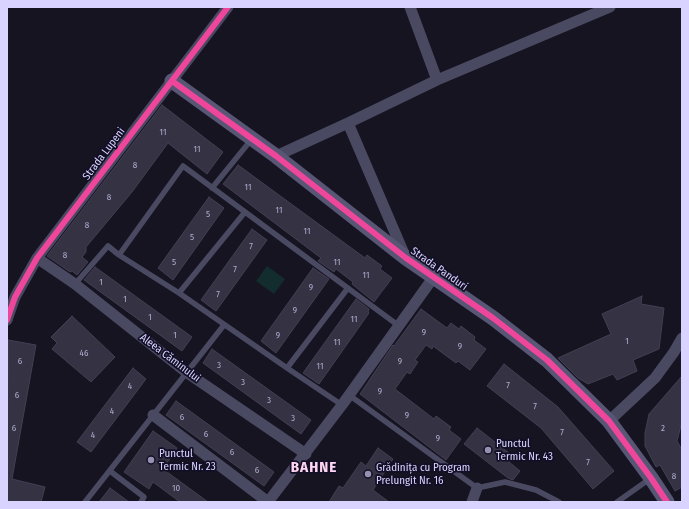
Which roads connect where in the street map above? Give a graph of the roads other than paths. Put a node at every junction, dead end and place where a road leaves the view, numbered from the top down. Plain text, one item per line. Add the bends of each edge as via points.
1 (228, 7) edge
2 (410, 7) edge
3 (610, 7) edge
4 (437, 80) junction
5 (172, 81) junction
6 (348, 123) junction
7 (252, 139) junction
8 (276, 156) junction
9 (212, 188) junction
10 (245, 212) junction
11 (119, 254) junction
12 (37, 258) junction
13 (406, 258) junction
14 (433, 278) junction
15 (75, 284) junction
16 (348, 288) junction
17 (179, 293) junction
18 (11, 294) edge
19 (7, 320) edge
20 (224, 325) junction
21 (399, 326) junction
22 (682, 338) edge
23 (287, 368) junction
24 (186, 372) junction
25 (349, 395) junction
26 (342, 405) junction
27 (152, 415) junction
28 (609, 421) junction
29 (306, 454) junction
30 (110, 471) junction
31 (651, 478) junction
32 (477, 488) junction
33 (86, 502) edge
34 (141, 502) edge
35 (268, 502) edge
36 (472, 502) edge
37 (559, 502) edge
38 (617, 502) edge
39 (667, 502) edge

1 - 5 street, Strada Lupeni
2 - 4 street
3 - 4 street
4 - 6 street
5 - 7 street, Strada Panduri
5 - 12 street, Strada Lupeni
6 - 8 street
6 - 13 street, Strada Panduri
7 - 8 street, Strada Panduri
7 - 9 lane
8 - 13 street, Strada Panduri
9 - 10 lane
9 - 11 lane via 182,166
10 - 16 lane
10 - 17 lane
11 - 15 lane via 108,246
11 - 17 lane
12 - 15 street, Aleea Căminului
12 - 18 street, Strada Lupeni
13 - 14 street, Strada Panduri
14 - 21 street
14 - 28 street, Strada Panduri via 493,318 548,360
15 - 24 street, Aleea Căminului
16 - 21 lane
16 - 23 lane
17 - 20 lane
18 - 19 street, Strada Lupeni
20 - 23 lane
20 - 24 lane
21 - 25 street
22 - 28 street via 654,378
23 - 26 lane
24 - 27 lane
24 - 29 street, Aleea Căminului
25 - 26 street
25 - 32 lane
26 - 29 street
27 - 30 lane
27 - 35 street
28 - 31 street, Strada Panduri
29 - 35 street
30 - 33 lane
30 - 34 lane via 144,497
31 - 38 lane
31 - 39 street, Strada Panduri
32 - 36 street
32 - 37 lane via 505,482 536,490

